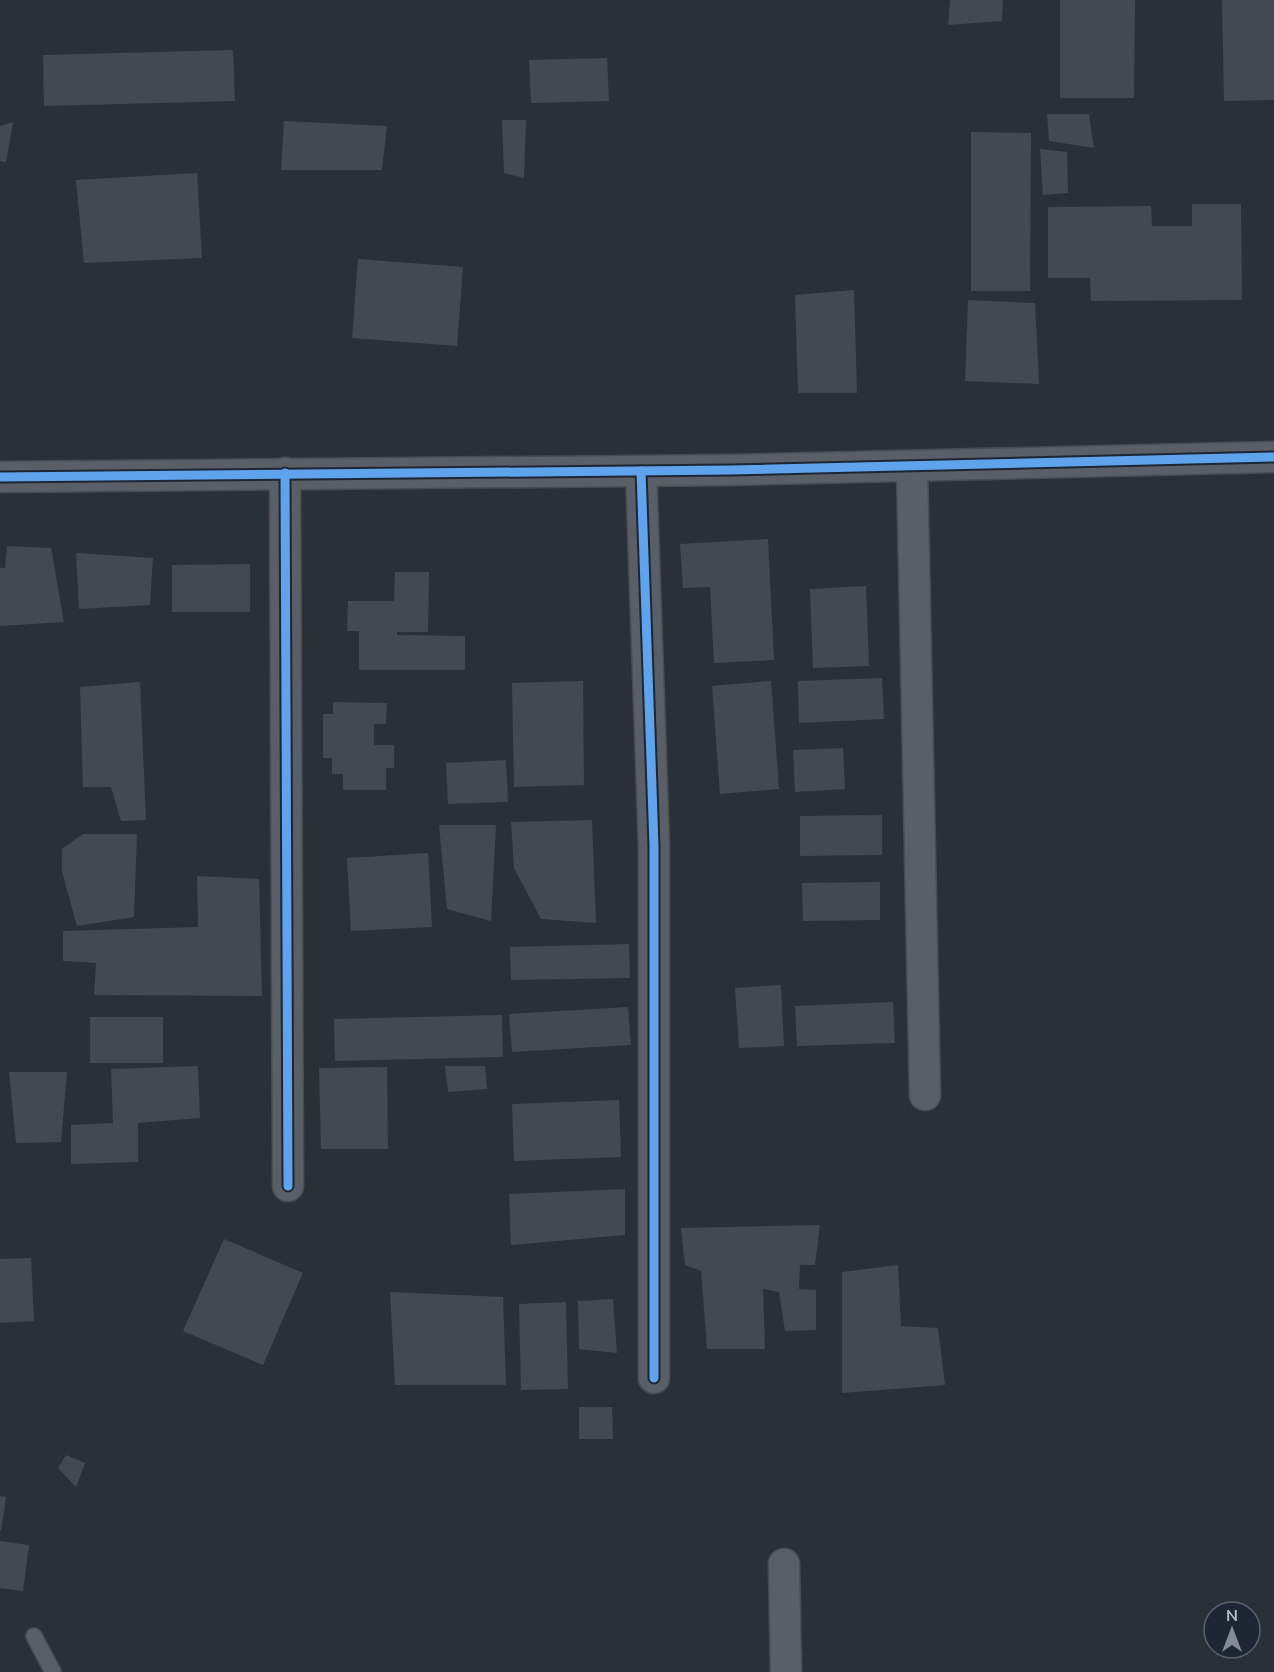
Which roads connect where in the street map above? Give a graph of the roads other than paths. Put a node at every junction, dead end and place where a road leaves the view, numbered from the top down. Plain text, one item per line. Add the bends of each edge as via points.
1 (1274, 457) edge
2 (912, 466) junction
3 (641, 471) junction
4 (285, 474) junction
5 (0, 477) edge
6 (925, 1095) dead end
7 (288, 1186) dead end
8 (654, 1378) dead end
9 (784, 1564) dead end
10 (34, 1636) dead end
11 (52, 1672) edge
12 (786, 1672) edge

1 - 2 street
2 - 3 street
2 - 6 street
3 - 4 street
3 - 8 street via 654,846
4 - 5 street
4 - 7 street
9 - 12 street
10 - 11 lane

